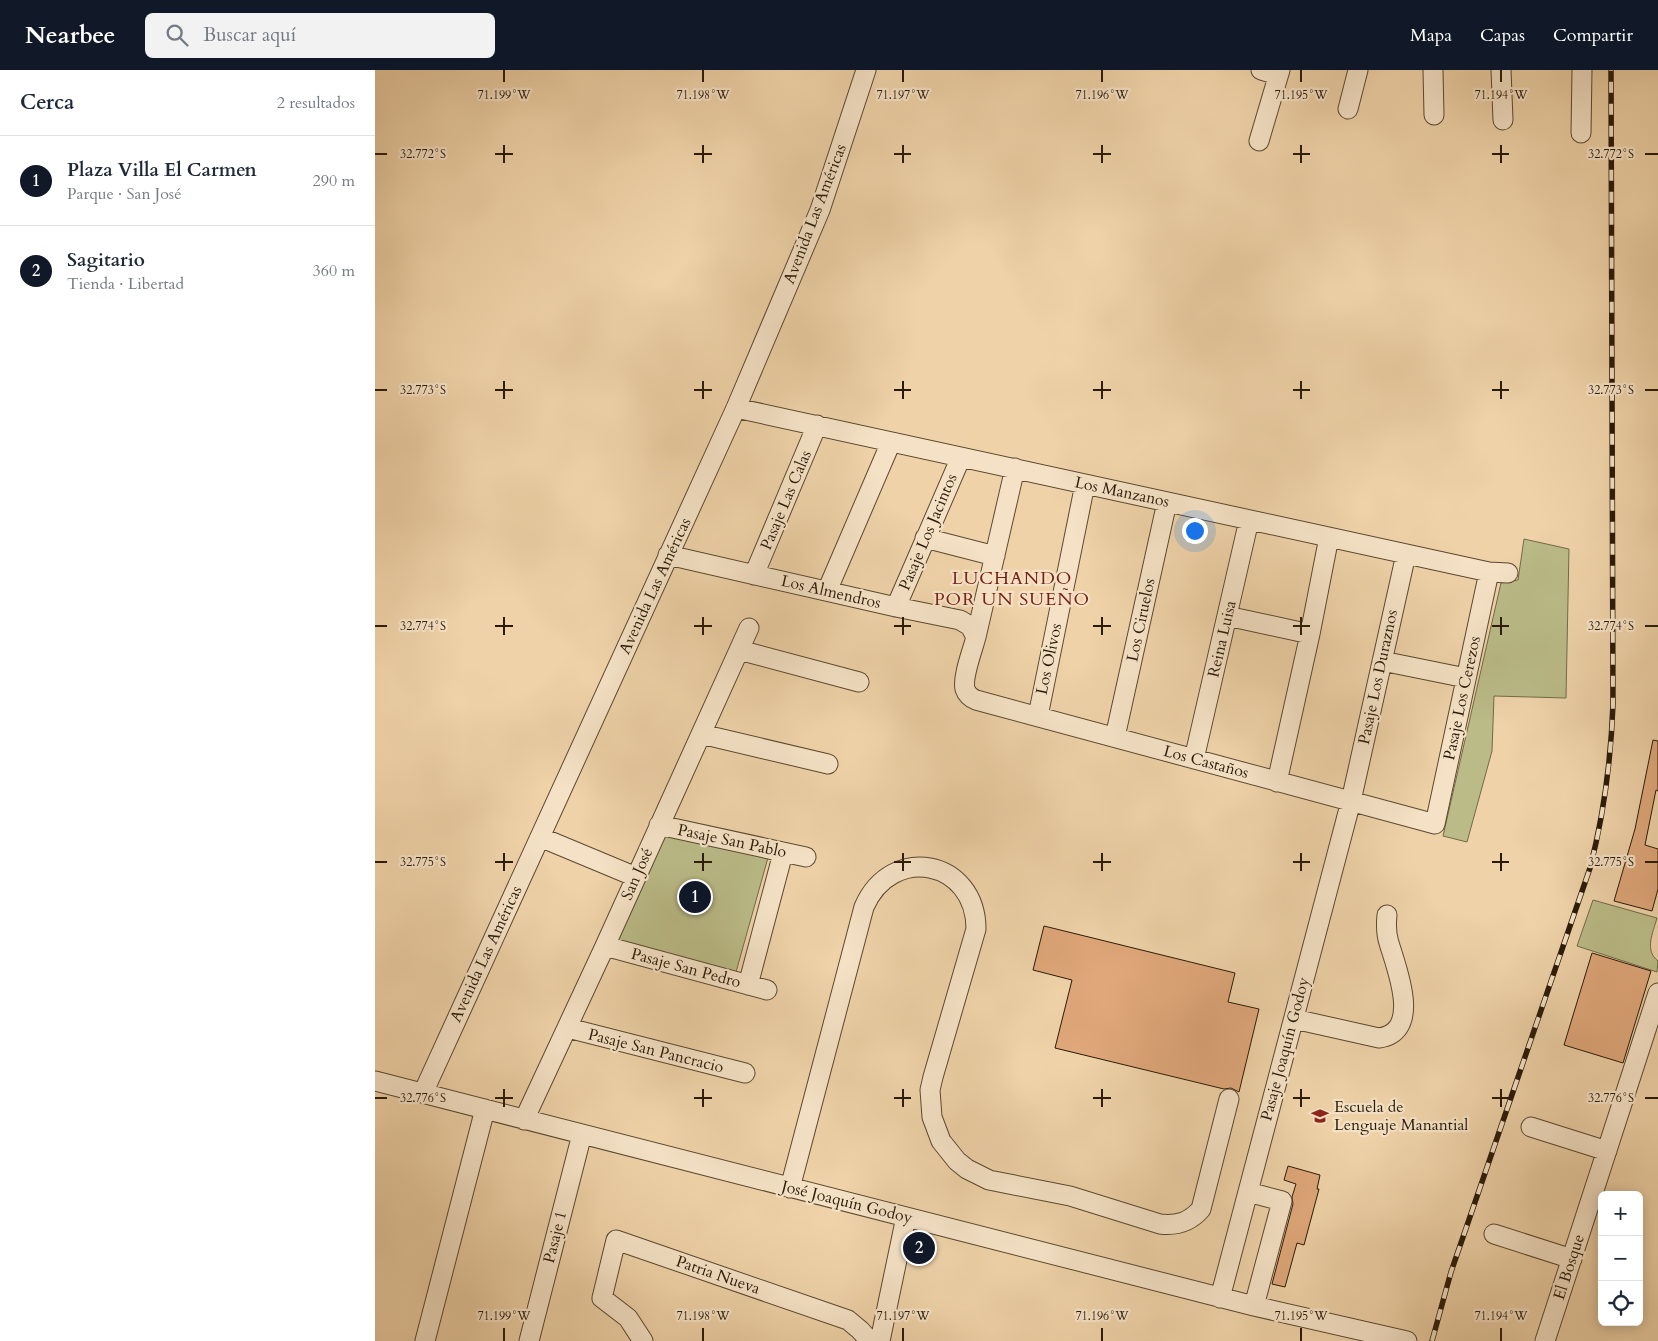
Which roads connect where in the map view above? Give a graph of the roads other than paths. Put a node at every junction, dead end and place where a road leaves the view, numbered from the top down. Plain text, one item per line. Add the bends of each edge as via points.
1 (866, 70) edge
2 (1358, 70) edge
3 (1433, 70) edge
4 (1501, 70) edge
5 (1582, 70) edge
6 (1273, 72) edge
7 (1348, 109) dead end
8 (1434, 115) dead end
9 (1503, 120) dead end
10 (1581, 133) dead end
11 (1259, 141) dead end
12 (736, 408) junction
13 (817, 426) junction
14 (891, 442) junction
15 (961, 457) junction
16 (1015, 468) junction
17 (1085, 484) junction
18 (1167, 502) junction
19 (1249, 520) junction
20 (1329, 537) junction
21 (925, 538) junction
22 (1406, 554) junction
23 (669, 555) junction
24 (995, 556) junction
25 (1489, 572) junction
26 (1508, 573) dead end
27 (754, 575) junction
28 (827, 591) junction
29 (895, 607) junction
30 (1227, 616) junction
31 (749, 628) dead end
32 (1310, 634) junction
33 (976, 637) junction
34 (739, 650) junction
35 (1382, 661) junction
36 (1466, 678) junction
37 (859, 682) dead end
38 (1037, 716) junction
39 (701, 734) junction
40 (1115, 738) junction
41 (1194, 759) junction
42 (828, 764) dead end
43 (1277, 782) junction
44 (1351, 801) junction
45 (1435, 824) joint
46 (659, 825) junction
47 (540, 837) junction
48 (783, 853) junction
49 (806, 857) dead end
50 (636, 877) junction
51 (1387, 915) dead end
52 (605, 946) junction
53 (748, 985) junction
54 (767, 990) dead end
55 (1658, 993) edge
56 (1293, 1019) junction
57 (568, 1028) junction
58 (745, 1073) dead end
59 (375, 1081) edge
60 (423, 1093) junction
61 (1229, 1099) dead end
62 (485, 1109) junction
63 (524, 1120) junction
64 (1531, 1127) dead end
65 (581, 1134) junction
66 (1607, 1151) junction
67 (790, 1188) junction
68 (1248, 1192) junction
69 (906, 1217) junction
70 (1494, 1234) dead end
71 (1572, 1259) junction
72 (1220, 1298) junction
73 (1254, 1306) junction
74 (425, 1341) edge
75 (529, 1341) edge
76 (643, 1341) edge
77 (870, 1341) edge
78 (880, 1341) edge
79 (1407, 1341) edge
80 (1545, 1341) edge

1 - 12 street, Avenida Las Américas via 820,210
2 - 7 street
3 - 8 street
4 - 9 street
5 - 10 street
6 - 11 street
12 - 13 street, Los Manzanos
12 - 23 street, Avenida Las Américas
13 - 14 street, Los Manzanos
13 - 27 street, Pasaje Las Calas
14 - 15 street, Los Manzanos
14 - 28 street
15 - 16 street, Los Manzanos
15 - 21 street, Pasaje Los Jacintos
16 - 17 street, Los Manzanos
16 - 24 street
17 - 18 street, Los Manzanos
17 - 38 street, Los Olivos
18 - 19 street, Los Manzanos
18 - 40 street, Los Ciruelos
19 - 20 street, Los Manzanos
19 - 30 street, Reina Luisa
20 - 22 street, Los Manzanos
20 - 32 street
21 - 24 street
21 - 29 street, Pasaje Los Jacintos
22 - 25 street, Los Manzanos
22 - 35 street, Pasaje Los Duraznos
23 - 27 street, Los Almendros
23 - 47 street, Avenida Las Américas
24 - 33 street
25 - 26 street, Los Manzanos
25 - 36 street, Pasaje Los Cerezos
27 - 28 street, Los Almendros
28 - 29 street, Los Almendros
29 - 33 street, Los Almendros via 960,620 970,626
30 - 32 street
30 - 41 street, Reina Luisa
31 - 34 street, San José
32 - 43 street
33 - 38 street, Los Castaños via 964,684 969,696
34 - 37 street
34 - 39 street, San José
35 - 36 street
35 - 44 street, Pasaje Los Duraznos
36 - 45 street, Pasaje Los Cerezos
38 - 40 street, Los Castaños
39 - 42 street
39 - 46 street, San José
40 - 41 street, Los Castaños
41 - 43 street, Los Castaños
43 - 44 street, Los Castaños
44 - 45 street, Los Castaños
44 - 56 street, Pasaje Joaquín Godoy
46 - 48 street, Pasaje San Pablo
46 - 50 street, San José
47 - 50 street
47 - 60 street, Avenida Las Américas
48 - 49 street, Pasaje San Pablo
48 - 53 street
50 - 52 street, San José
51 - 56 street via 1389,943 1404,998 1402,1018 1394,1032 1385,1038 1374,1038
52 - 53 street, Pasaje San Pedro
52 - 57 street, San José
53 - 54 street, Pasaje San Pedro
55 - 66 street, El Bosque
56 - 68 street, Pasaje Joaquín Godoy
57 - 58 street, Pasaje San Pancracio
57 - 63 street, San José
59 - 60 street, José Joaquín Godoy
60 - 62 street, José Joaquín Godoy
61 - 67 street via 1201,1209 1189,1220 1175,1225 1159,1224 1070,1196 989,1180 967,1169 941,1141 930,1104 933,1077 975,929 974,910 965,891 951,877 933,869 911,867 882,880 864,907
62 - 63 street, José Joaquín Godoy
62 - 74 street
63 - 65 street, José Joaquín Godoy
64 - 66 street
65 - 67 street, José Joaquín Godoy
65 - 75 street, Pasaje 1
66 - 71 street, El Bosque
67 - 69 street, José Joaquín Godoy
68 - 72 street, Pasaje Joaquín Godoy
68 - 73 street via 1282,1200
69 - 72 street, José Joaquín Godoy
69 - 78 street
70 - 71 street
71 - 80 street, El Bosque
72 - 73 street, José Joaquín Godoy
73 - 79 street, José Joaquín Godoy
76 - 77 street, Patria Nueva via 628,1318 602,1298 616,1240 848,1320

